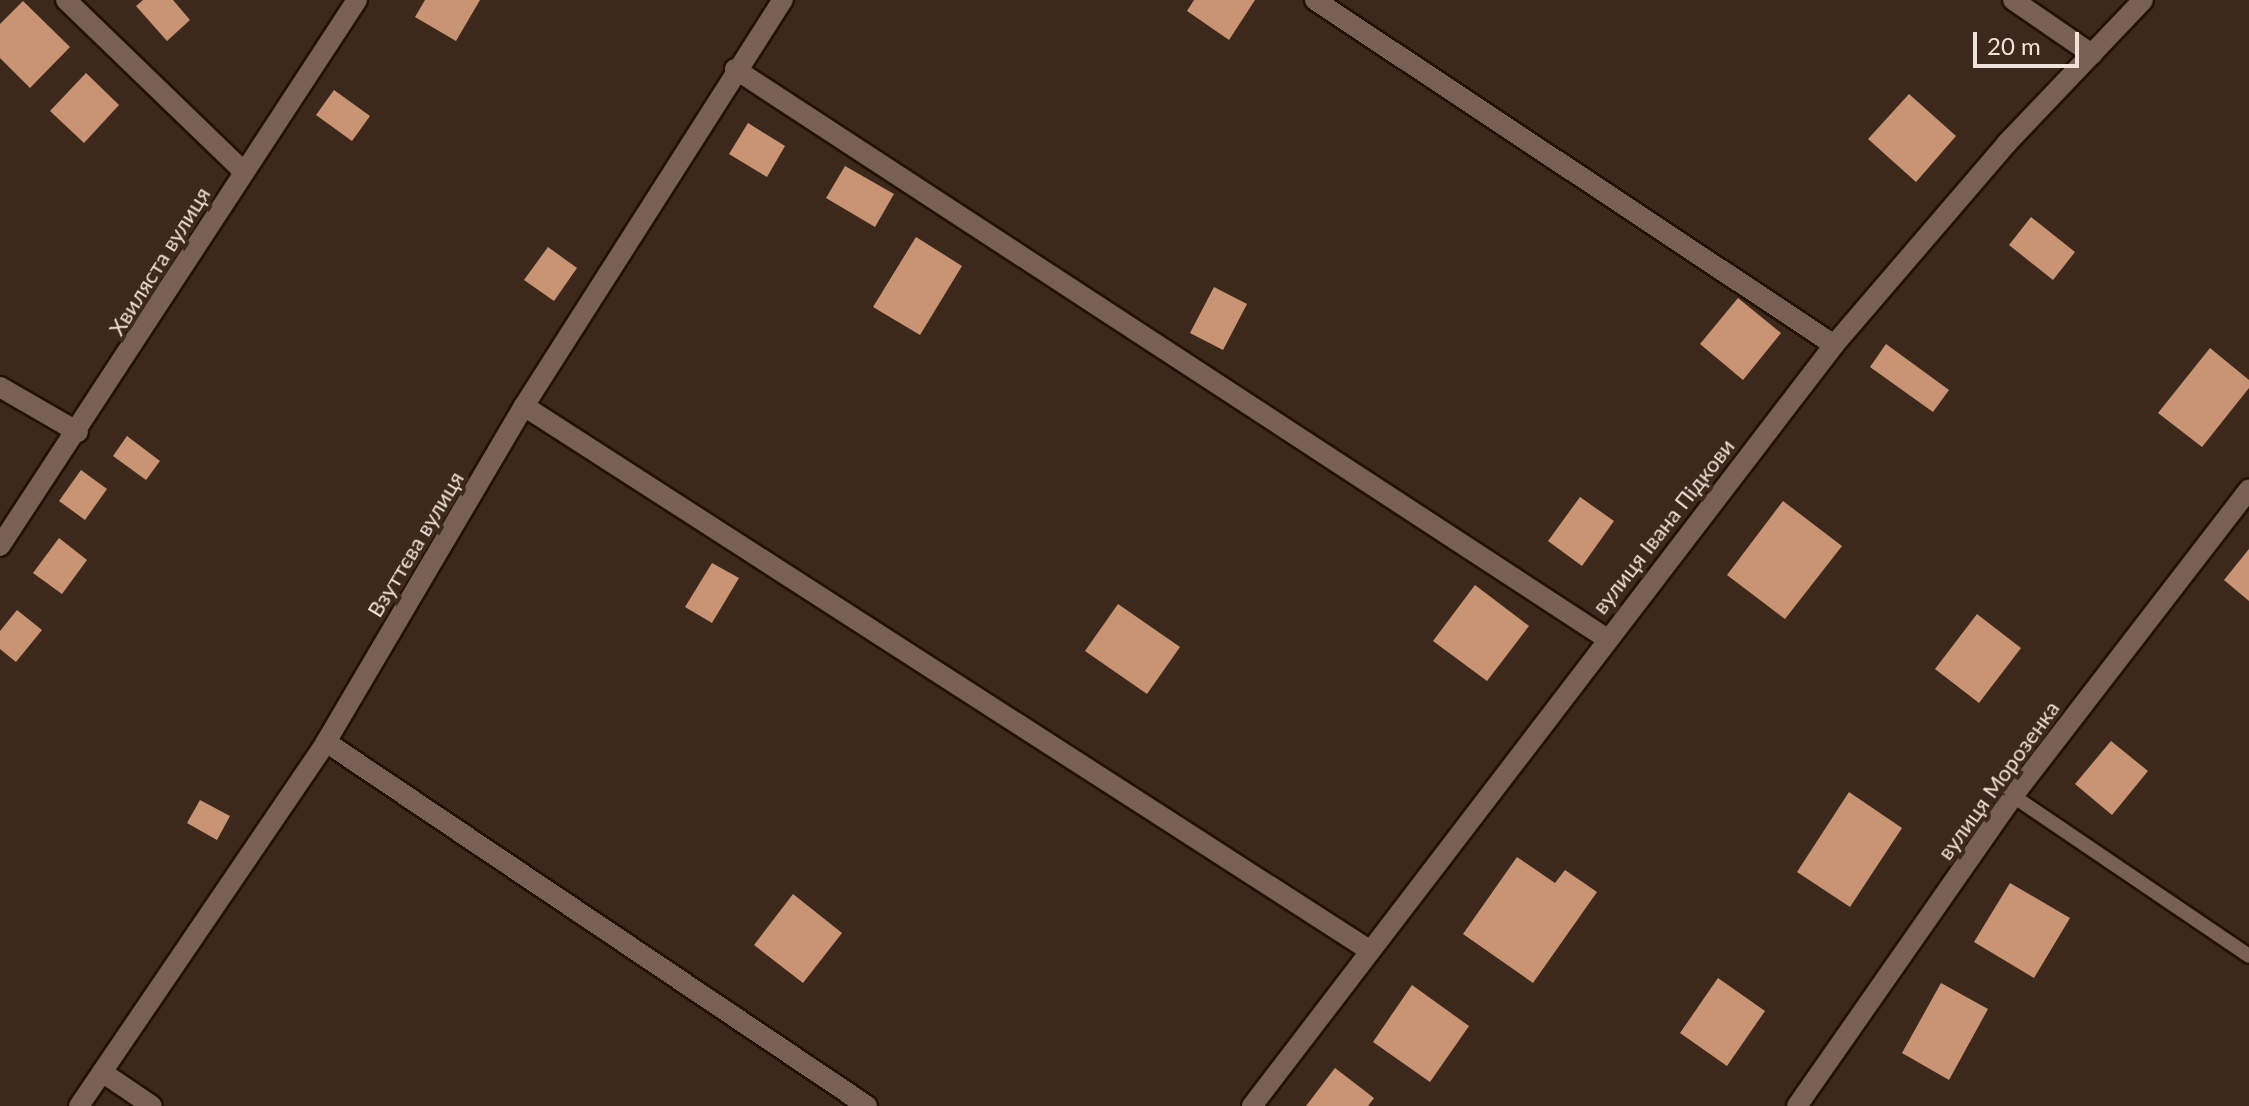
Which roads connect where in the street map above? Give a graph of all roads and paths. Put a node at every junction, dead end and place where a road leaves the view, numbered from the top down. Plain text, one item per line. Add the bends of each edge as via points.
1 (66, 0) edge
2 (357, 0) edge
3 (783, 0) edge
4 (1315, 0) edge
5 (2013, 0) edge
6 (2143, 0) edge
7 (2092, 54) junction
8 (735, 69) junction
9 (243, 171) junction
10 (1834, 345) junction
11 (0, 387) edge
12 (524, 406) junction
13 (78, 432) junction
14 (2249, 489) edge
15 (0, 546) edge
16 (1606, 638) junction
17 (326, 742) junction
18 (2013, 796) junction
19 (1369, 950) junction
20 (2249, 956) edge
21 (102, 1072) junction
22 (79, 1106) edge
23 (152, 1106) edge
24 (867, 1106) edge
25 (1252, 1106) edge
26 (1797, 1106) edge

1 - 9 street
2 - 9 street, Хвиляста вулиця
3 - 8 street, Взуттєва вулиця
4 - 10 street
5 - 7 street
6 - 7 street, вулиця Івана Підкови
7 - 10 street, вулиця Івана Підкови
8 - 12 street, Взуттєва вулиця
8 - 16 street
9 - 13 street, Хвиляста вулиця
10 - 16 street, вулиця Івана Підкови
11 - 13 street
12 - 17 street, Взуттєва вулиця
12 - 19 street
13 - 15 street, Хвиляста вулиця
14 - 18 street, вулиця Морозенка
16 - 19 street, вулиця Івана Підкови
17 - 21 street, Взуттєва вулиця
17 - 24 street
18 - 20 lane
18 - 26 street, вулиця Морозенка
19 - 25 street, вулиця Івана Підкови
21 - 22 street, Взуттєва вулиця
21 - 23 street

